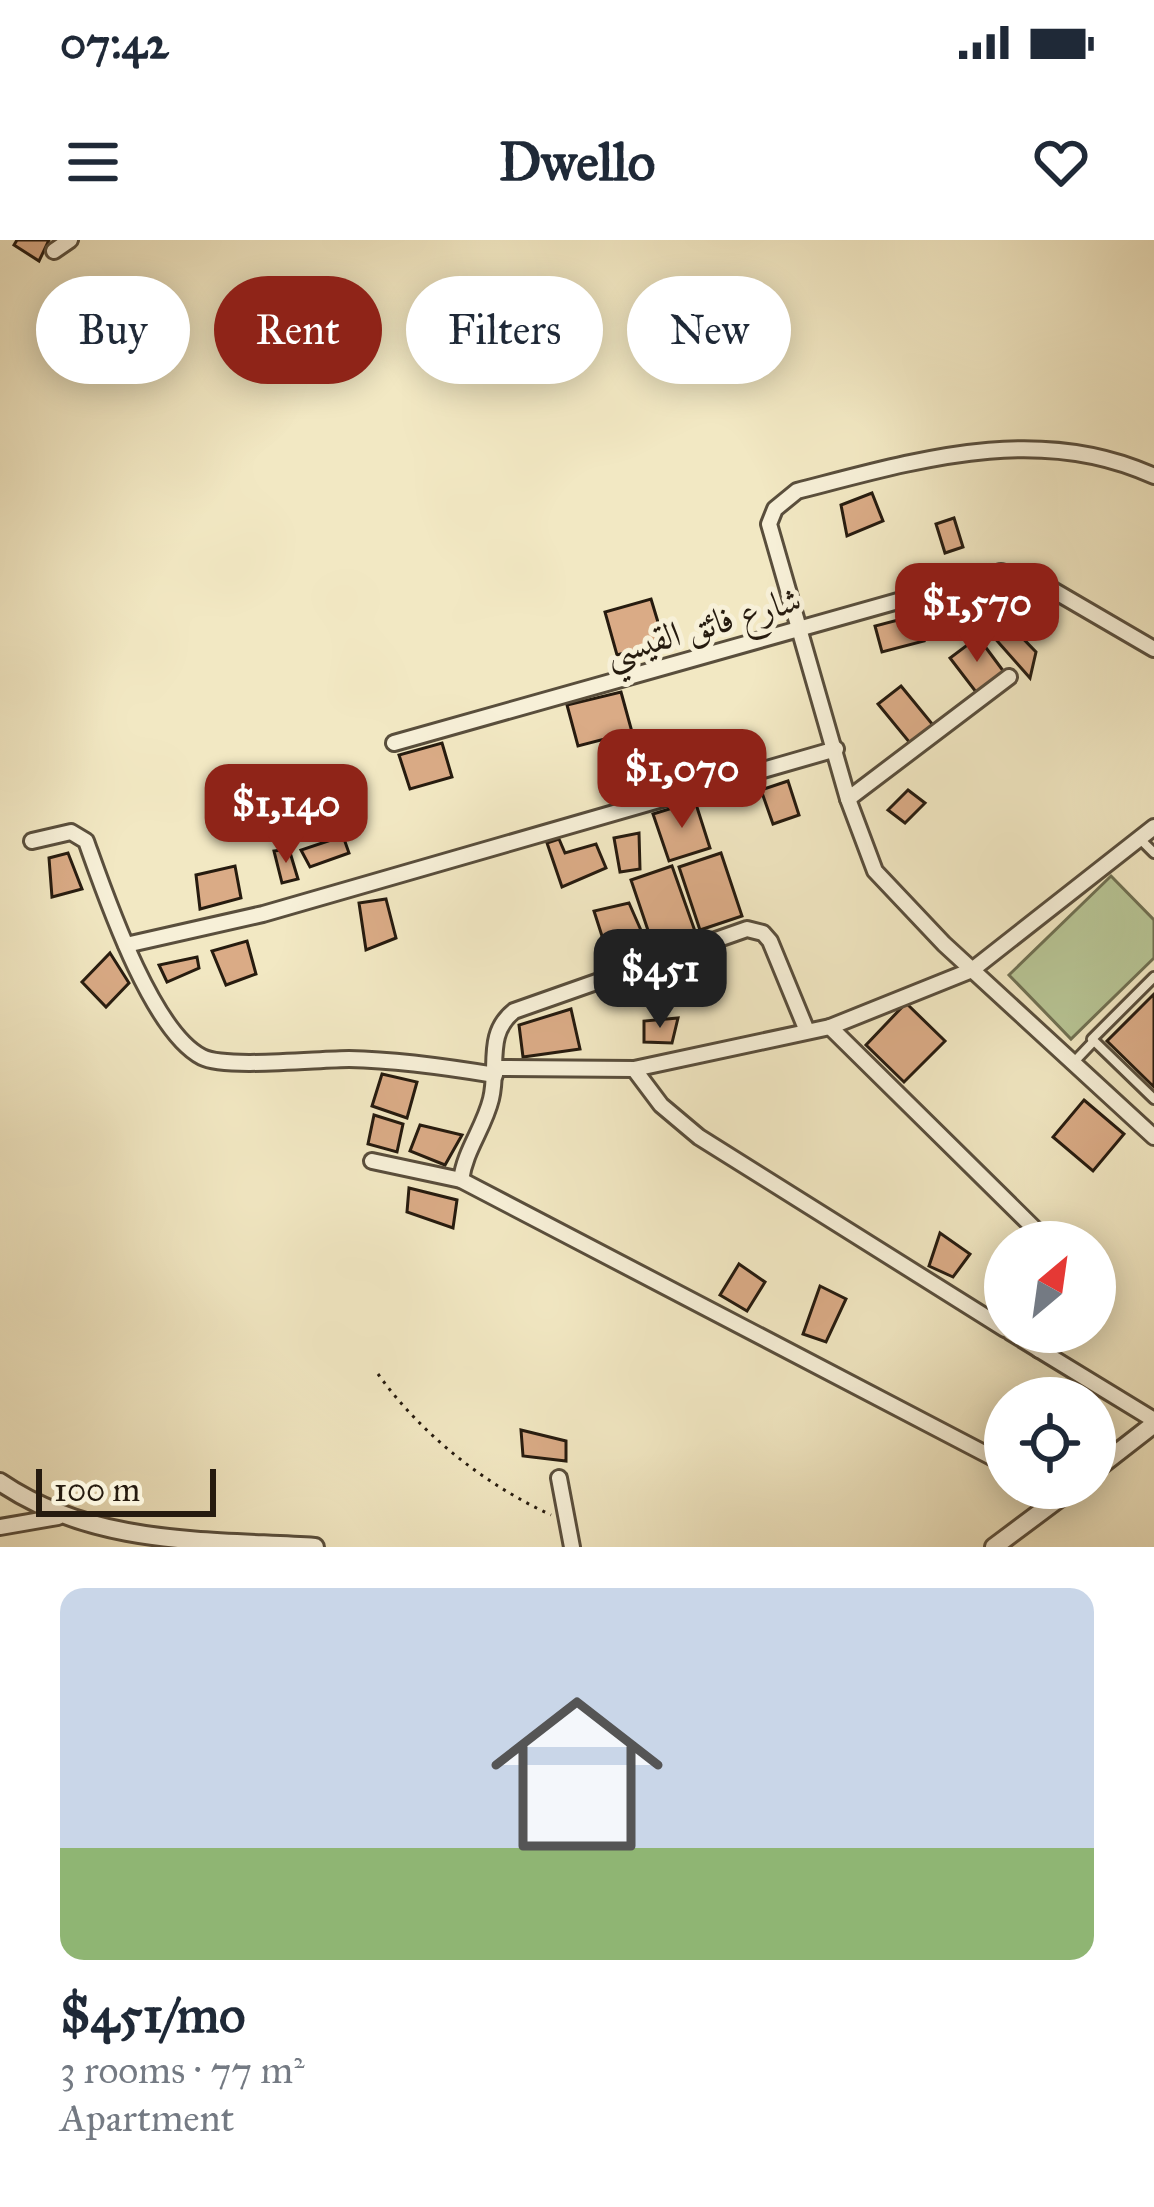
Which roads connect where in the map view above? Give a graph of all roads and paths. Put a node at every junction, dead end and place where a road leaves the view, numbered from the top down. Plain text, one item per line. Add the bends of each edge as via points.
1 (70, 240) edge
2 (54, 251) dead end
3 (1154, 476) edge
4 (799, 631) junction
5 (1154, 649) edge
6 (1009, 677) dead end
7 (394, 743) dead end
8 (836, 749) junction
9 (848, 800) junction
10 (1154, 826) edge
11 (1139, 838) junction
12 (32, 841) dead end
13 (1154, 853) edge
14 (126, 944) junction
15 (972, 970) junction
16 (1154, 977) edge
17 (830, 1027) junction
18 (807, 1030) junction
19 (1092, 1043) junction
20 (1073, 1063) junction
21 (634, 1069) junction
22 (495, 1072) junction
23 (1154, 1099) edge
24 (1154, 1137) edge
25 (372, 1161) dead end
26 (461, 1180) junction
27 (1027, 1221) edge
28 (984, 1317) edge
29 (1044, 1353) edge
30 (378, 1374) dead end
31 (1154, 1422) edge
32 (1116, 1452) edge
33 (984, 1453) edge
34 (559, 1478) dead end
35 (0, 1483) edge
36 (1041, 1509) edge
37 (58, 1516) junction
38 (567, 1522) junction
39 (0, 1527) edge
40 (315, 1547) edge
41 (572, 1547) edge
42 (996, 1547) edge

1 - 2 street
3 - 4 street via 1096,456 999,448 797,491 769,524
4 - 5 street, شارع فائق القيسي via 1001,572 1040,582
4 - 7 street, شارع فائق القيسي
4 - 8 street
6 - 9 street
8 - 9 street
8 - 14 street via 263,914
9 - 15 street via 875,871
10 - 11 street
11 - 13 lane
11 - 15 street
12 - 14 street via 64,832 86,841
14 - 22 street via 183,1042 211,1061 350,1059
15 - 17 street
15 - 20 street
16 - 19 lane
17 - 18 street
17 - 27 street
18 - 21 street
18 - 22 street via 770,941 740,929 514,1011 498,1028
19 - 20 lane
19 - 23 lane
20 - 24 street
21 - 22 street
21 - 28 street via 699,1137
22 - 26 street
25 - 26 street
26 - 33 street
29 - 31 street
30 - 38 path via 453,1453 519,1501
31 - 32 street
34 - 38 street
35 - 37 street
36 - 42 street
37 - 39 street
37 - 40 street via 112,1532
38 - 41 street

